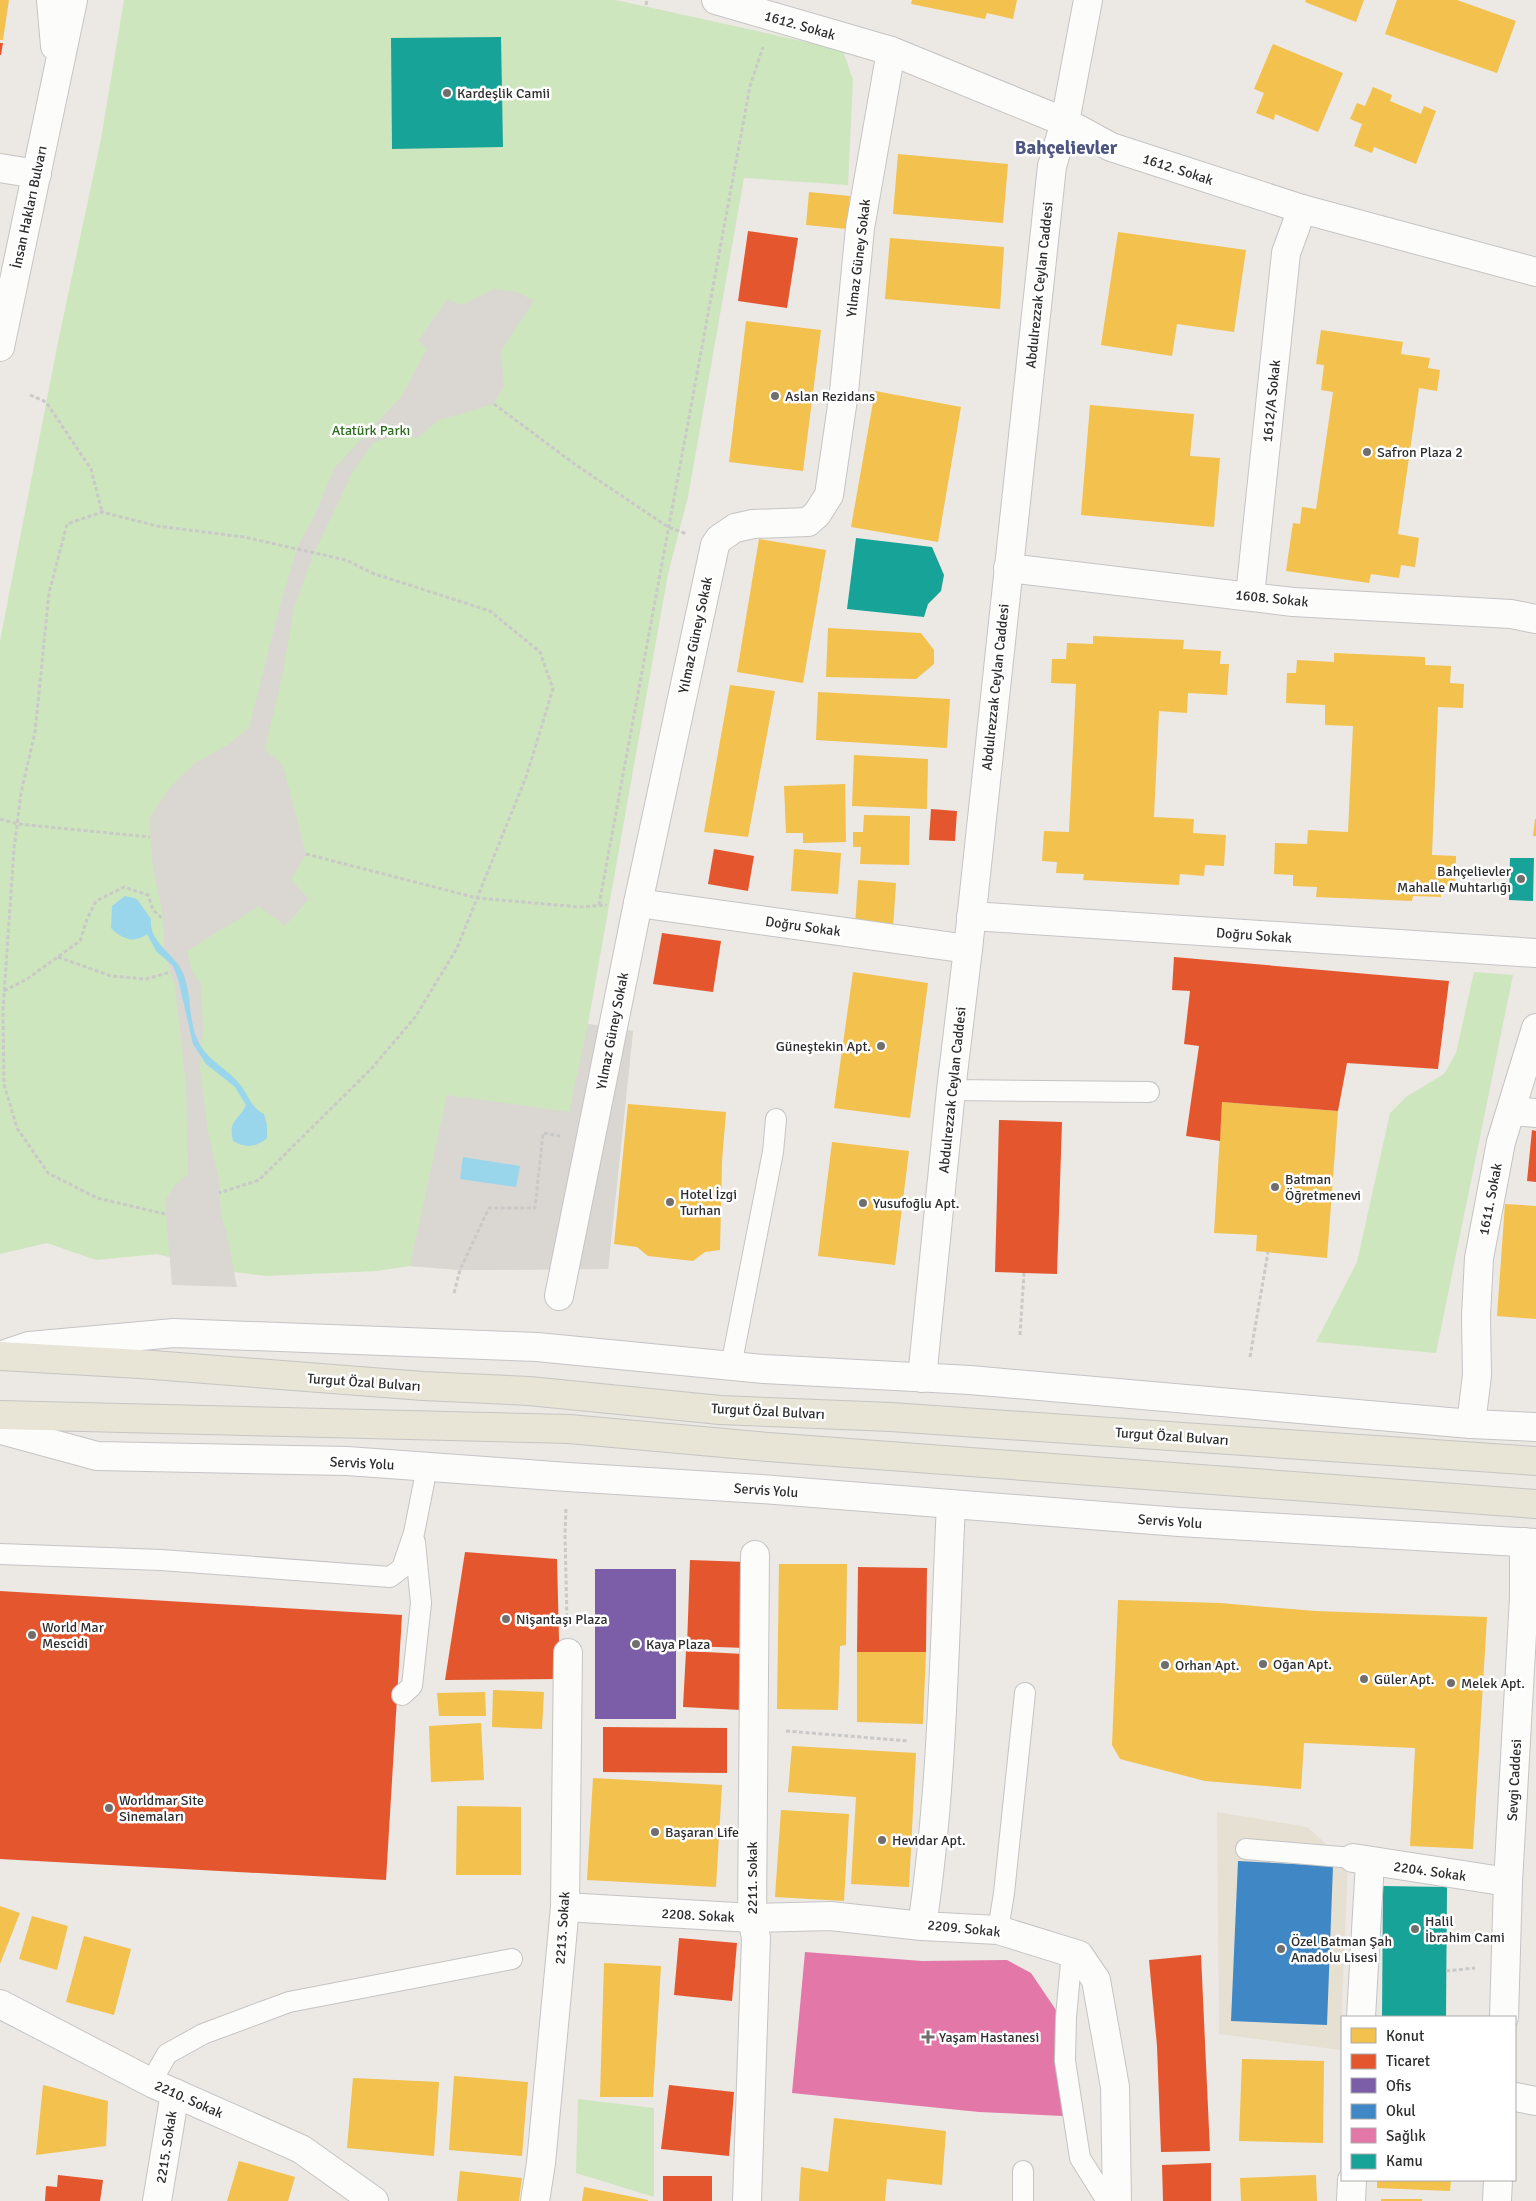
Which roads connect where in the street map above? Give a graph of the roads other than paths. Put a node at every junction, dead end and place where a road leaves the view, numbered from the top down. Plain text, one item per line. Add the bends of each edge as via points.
1 (51, 0) edge
2 (73, 0) edge
3 (716, 0) edge
4 (1088, 0) edge
5 (891, 51) junction
6 (57, 68) junction
7 (1065, 122) junction
8 (0, 168) edge
9 (37, 174) junction
10 (1302, 209) junction
11 (1536, 272) edge
12 (0, 347) edge
13 (1008, 568) junction
14 (1250, 596) junction
15 (1536, 619) edge
16 (638, 903) junction
17 (971, 916) junction
18 (968, 949) junction
19 (1536, 953) edge
20 (1536, 1028) edge
21 (951, 1090) junction
22 (1149, 1092) dead end
23 (1524, 1112) edge
24 (776, 1119) dead end
25 (559, 1296) dead end
26 (0, 1356) edge
27 (731, 1366) junction
28 (922, 1378) junction
29 (0, 1415) edge
30 (1471, 1424) junction
31 (1536, 1427) edge
32 (0, 1428) edge
33 (1536, 1461) edge
34 (427, 1467) junction
35 (1536, 1504) edge
36 (951, 1505) junction
37 (414, 1533) junction
38 (1530, 1542) edge
39 (0, 1554) edge
40 (755, 1555) dead end
41 (568, 1653) road end
42 (1025, 1693) dead end
43 (402, 1695) dead end
44 (1246, 1849) dead end
45 (1361, 1860) junction
46 (1508, 1882) junction
47 (565, 1907) junction
48 (752, 1918) junction
49 (922, 1926) junction
50 (998, 1930) junction
51 (1072, 1952) junction
52 (512, 1959) dead end
53 (0, 2004) edge
54 (1361, 2016) edge
55 (1504, 2016) edge
56 (163, 2088) junction
57 (1516, 2097) edge
58 (1536, 2102) edge
59 (1023, 2171) dead end
60 (1352, 2181) edge
61 (1498, 2181) edge
62 (157, 2201) edge
63 (374, 2201) edge
64 (534, 2201) edge
65 (747, 2201) edge
66 (1023, 2201) edge
67 (1107, 2201) edge
68 (1116, 2201) edge
69 (1351, 2201) edge
70 (1497, 2201) edge

1 - 6 street
2 - 6 street
3 - 5 street, 1612. Sokak
4 - 7 street, Abdulrezzak Ceylan Caddesi
5 - 7 street, 1612. Sokak
5 - 16 street, Yılmaz Güney Sokak via 860,228 830,495 808,522 753,524 735,528 715,545
6 - 9 street, İnsan Hakları Bulvarı
7 - 10 street, 1612. Sokak via 1112,147
7 - 13 street, Abdulrezzak Ceylan Caddesi via 1052,166
8 - 9 street
9 - 12 street, İnsan Hakları Bulvarı
10 - 11 street, 1612. Sokak
10 - 14 street, 1612/A Sokak via 1286,253
13 - 14 street, 1608. Sokak
13 - 17 street, Abdulrezzak Ceylan Caddesi
14 - 15 street, 1608. Sokak via 1293,602 1511,614
16 - 18 street, Doğru Sokak
16 - 25 street, Yılmaz Güney Sokak
17 - 18 street, Abdulrezzak Ceylan Caddesi
17 - 19 street, Doğru Sokak
18 - 21 street, Abdulrezzak Ceylan Caddesi
20 - 23 street, 1611. Sokak
21 - 22 lane
21 - 28 street, Abdulrezzak Ceylan Caddesi
23 - 30 street, 1611. Sokak via 1501,1142 1479,1258 1477,1375
24 - 27 lane via 774,1152
26 - 27 street via 29,1346 174,1333 537,1347
26 - 33 main road, Turgut Özal Bulvarı via 529,1391 720,1410 891,1417
27 - 28 street
28 - 30 street
29 - 35 main road via 568,1429 768,1448
30 - 31 street
32 - 34 street, Servis Yolu via 97,1456 347,1461
34 - 36 street, Servis Yolu
34 - 37 lane
36 - 38 street, Servis Yolu
36 - 49 street, 2209. Sokak via 930,1875
37 - 39 lane via 402,1568 390,1577 161,1560
37 - 43 lane via 421,1604 412,1686
38 - 46 street, Sevgi Caddesi
40 - 48 street, 2211. Sokak
41 - 47 street, 2213. Sokak
42 - 50 lane
44 - 45 lane
45 - 46 street, 2204. Sokak
45 - 54 street
46 - 55 street, Sevgi Caddesi
47 - 48 street, 2208. Sokak
47 - 64 street, 2213. Sokak via 541,2163
48 - 49 street, 2208. Sokak via 830,1916
48 - 65 street, 2211. Sokak via 756,1938
49 - 50 street, 2209. Sokak
50 - 51 street, 2209. Sokak
51 - 67 lane via 1065,2061 1080,2158
51 - 68 street, 2209. Sokak via 1079,1955 1088,1967 1098,1990 1115,2087
52 - 56 lane via 289,2002 203,2034 167,2054
53 - 56 street, 2210. Sokak
56 - 62 street, 2215. Sokak
56 - 63 street, 2210. Sokak via 301,2149
57 - 58 street
59 - 66 lane
60 - 69 street
61 - 70 street

